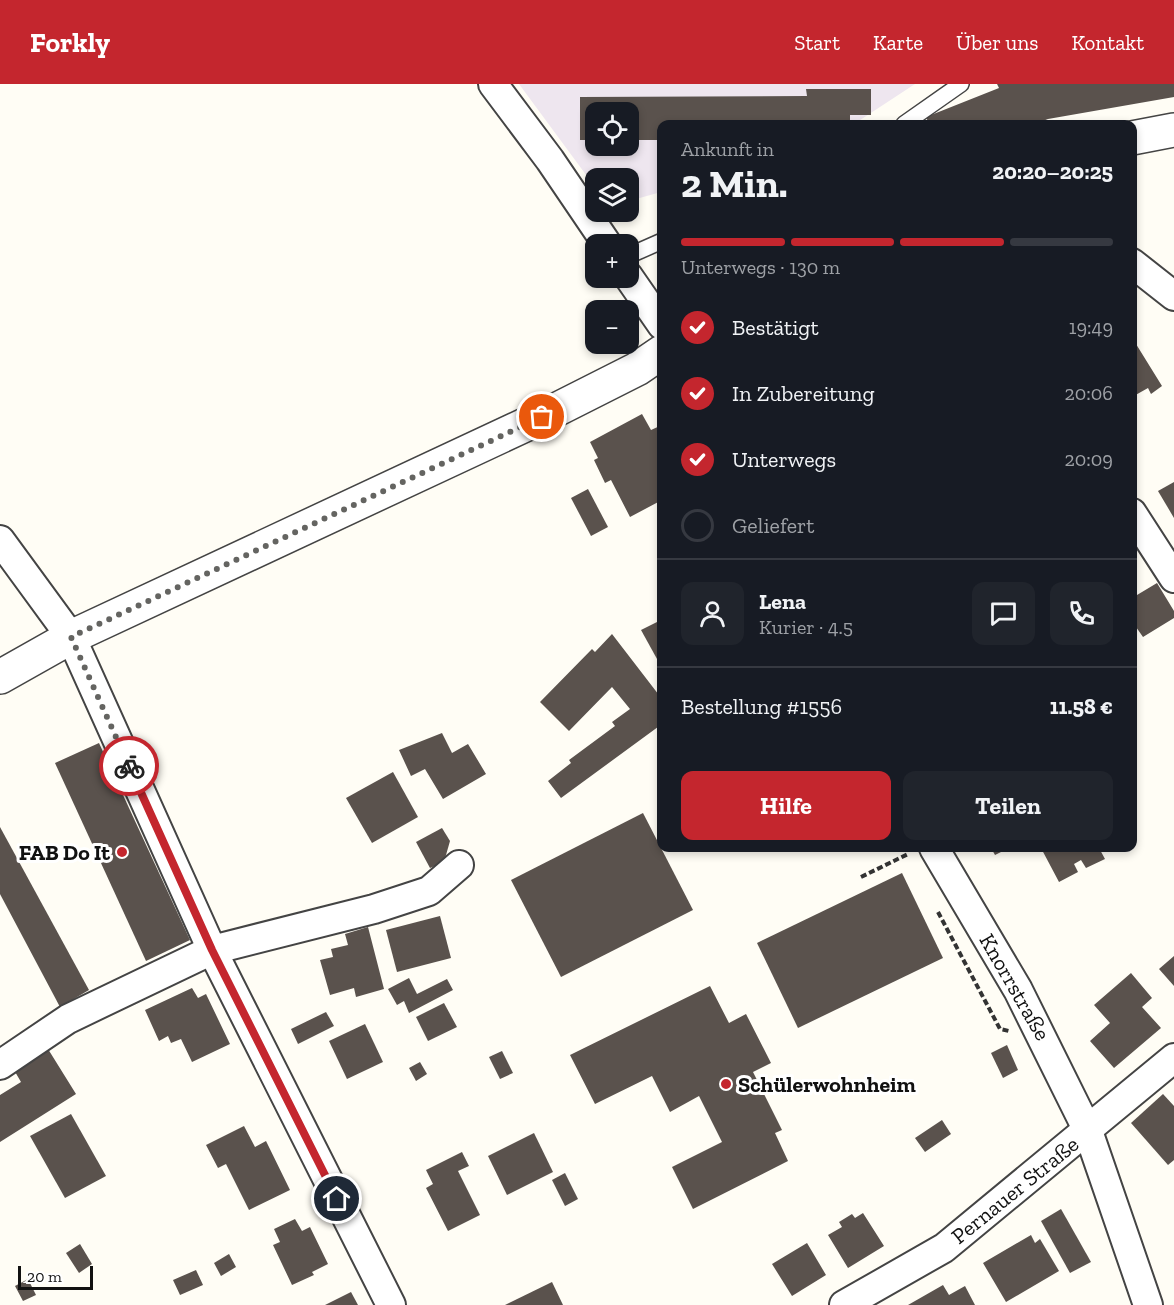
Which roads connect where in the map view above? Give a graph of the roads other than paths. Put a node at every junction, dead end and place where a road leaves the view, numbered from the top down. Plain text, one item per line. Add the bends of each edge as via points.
1 (493, 84) edge
2 (961, 84) edge
3 (910, 120) edge
4 (1174, 130) edge
5 (1137, 137) edge
6 (600, 234) edge
7 (657, 243) edge
8 (639, 251) edge
9 (1137, 268) edge
10 (636, 288) edge
11 (1174, 296) edge
12 (657, 318) edge
13 (657, 356) edge
14 (1137, 521) edge
15 (0, 540) edge
16 (1174, 578) edge
17 (71, 637) junction
18 (0, 677) edge
19 (918, 856) edge
20 (459, 865) dead end
21 (212, 950) junction
22 (1174, 1058) edge
23 (0, 1065) edge
24 (1088, 1131) junction
25 (391, 1305) edge
26 (844, 1305) edge
27 (1148, 1305) edge

1 - 6 street
2 - 3 lane
4 - 5 street
7 - 8 lane
9 - 11 street
10 - 12 street
13 - 17 street via 542,417
14 - 16 street
15 - 17 street
17 - 18 street
17 - 21 street
19 - 24 street, Knorrstraße via 1018,990
20 - 21 street via 429,891
21 - 23 street via 68,1019
21 - 25 street
22 - 24 street, Pernauer Straße
24 - 26 street, Pernauer Straße via 944,1248
24 - 27 street, Knorrstraße

